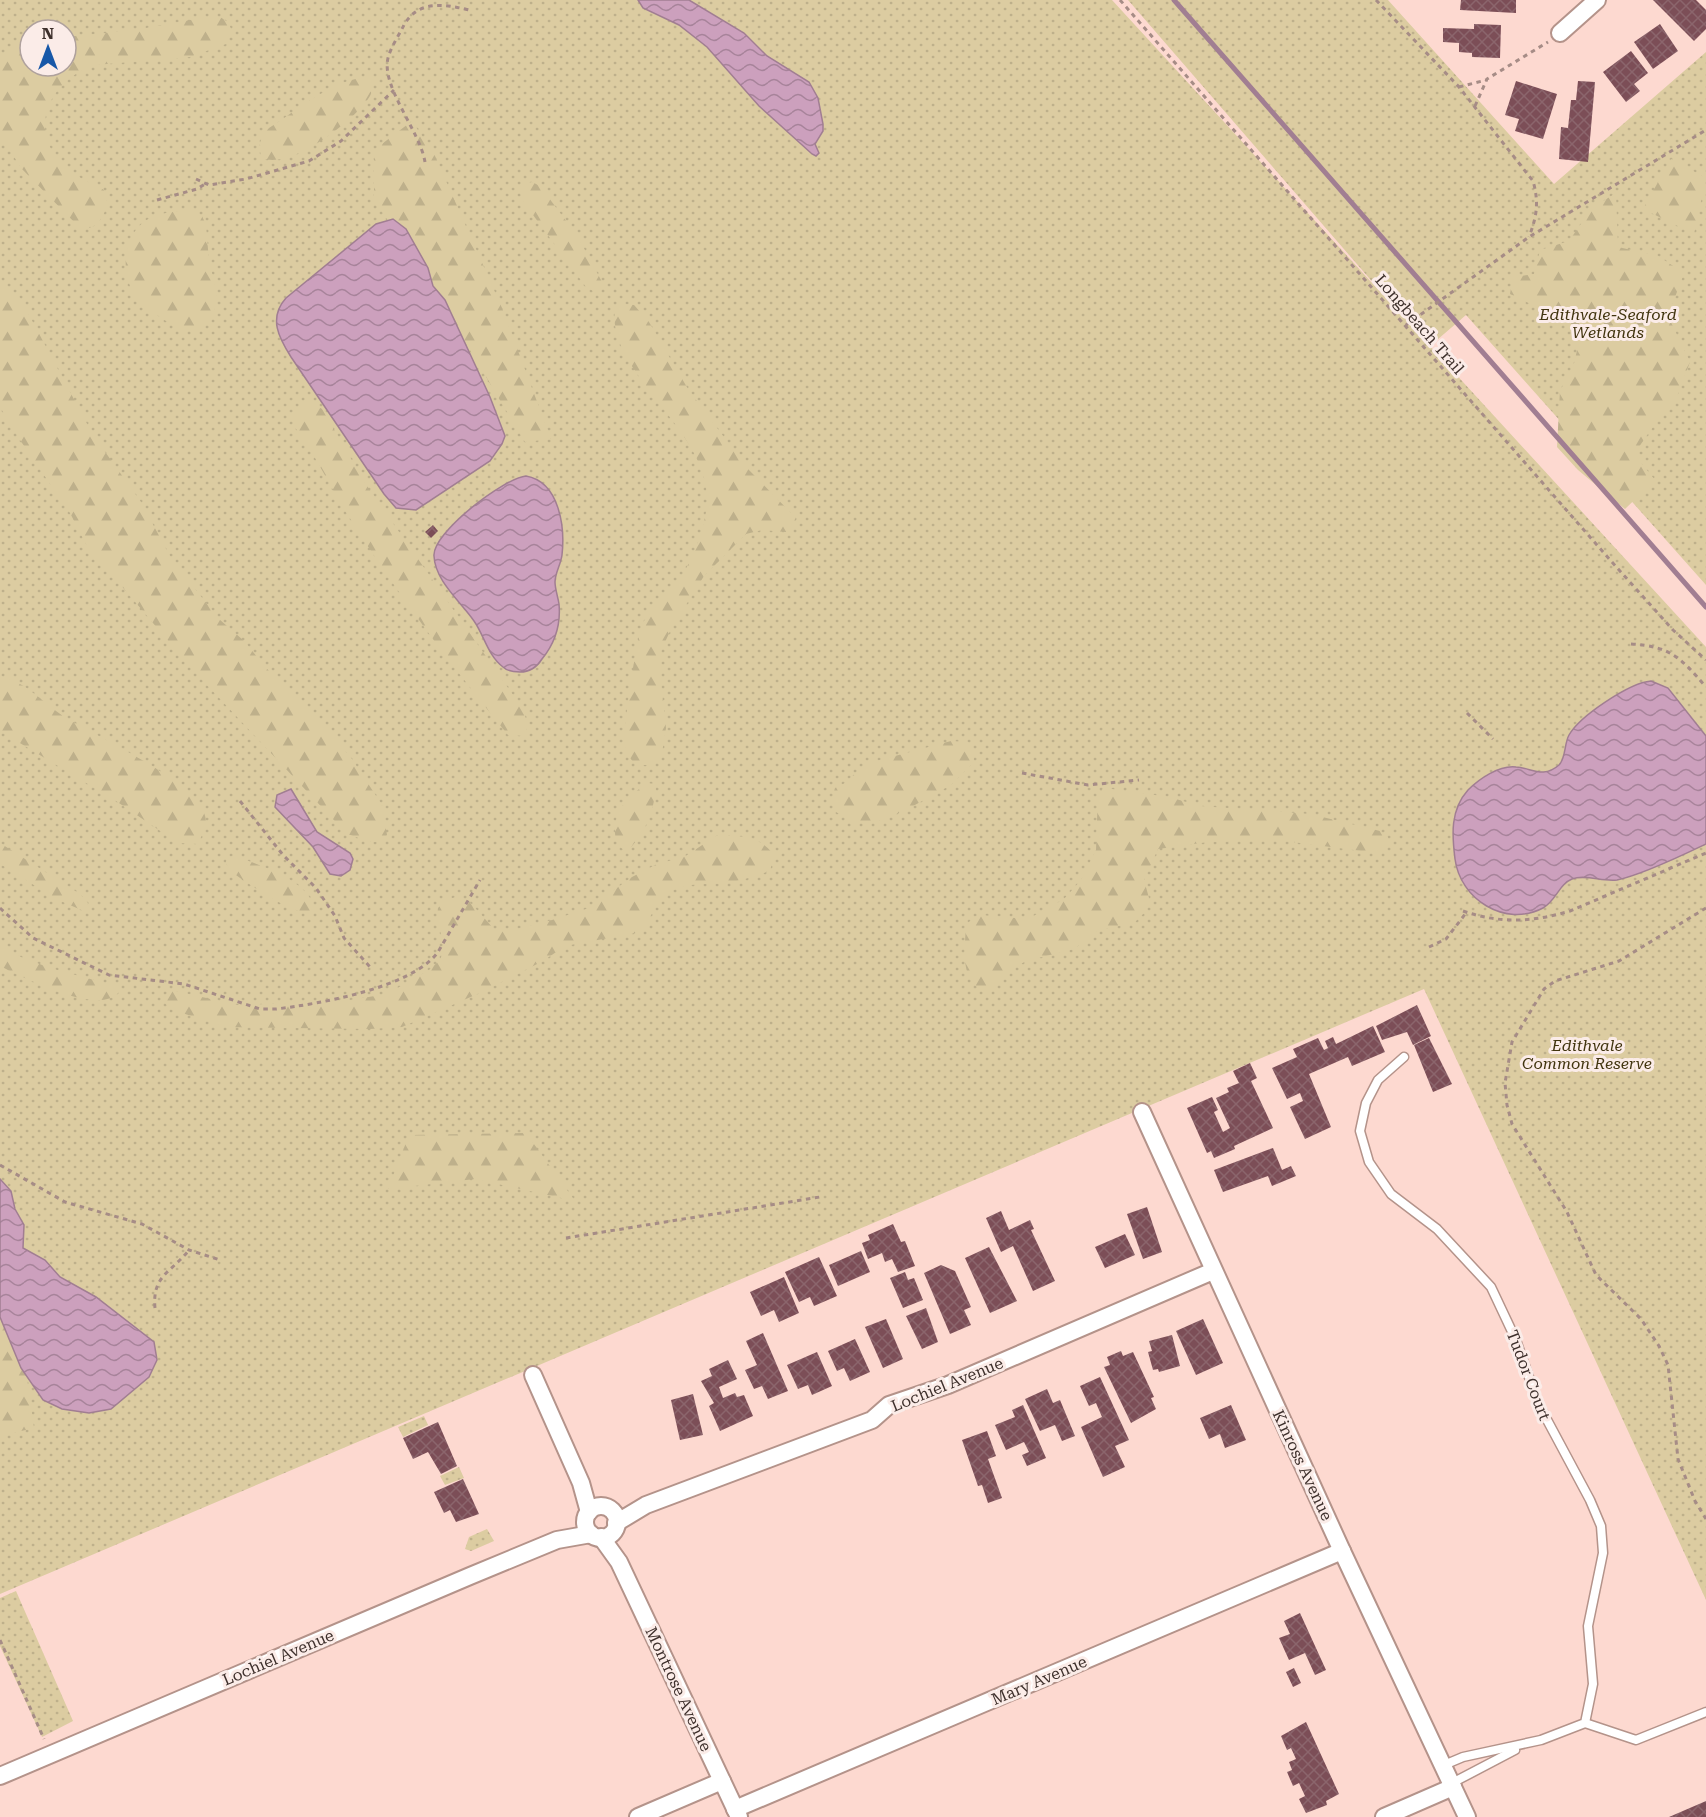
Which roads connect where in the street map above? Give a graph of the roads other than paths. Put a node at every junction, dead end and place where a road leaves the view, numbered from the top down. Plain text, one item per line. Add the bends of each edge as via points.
1 (1597, 0) edge
2 (1560, 33) road end
3 (1404, 1058) dead end
4 (1142, 1112) dead end
5 (1213, 1271) junction
6 (533, 1376) dead end
7 (601, 1522) junction
8 (1342, 1551) junction
9 (1706, 1712) edge
10 (1585, 1723) junction
11 (1525, 1744) junction
12 (1444, 1766) junction
13 (0, 1776) edge
14 (722, 1781) junction
15 (1453, 1785) junction
16 (737, 1813) edge
17 (638, 1817) edge
18 (1384, 1817) edge
19 (1467, 1817) edge

1 - 2 street
3 - 10 lane, Tudor Court via 1384,1072 1368,1098 1360,1131 1369,1162 1391,1194 1437,1228 1491,1287 1516,1340 1541,1410 1599,1519 1603,1552 1588,1626 1593,1679
4 - 5 street, Kinross Avenue
5 - 7 street, Lochiel Avenue via 948,1385 889,1405 872,1420
5 - 8 street, Kinross Avenue
6 - 7 street, Montrose Avenue
7 - 13 street, Lochiel Avenue
7 - 14 street, Montrose Avenue
8 - 12 street, Kinross Avenue
8 - 16 street, Mary Avenue
9 - 10 lane via 1636,1740
10 - 11 lane
11 - 12 lane via 1464,1757
11 - 15 lane
12 - 15 street, Kinross Avenue
14 - 16 street, Montrose Avenue
14 - 17 street
15 - 18 street
15 - 19 street, Kinross Avenue

